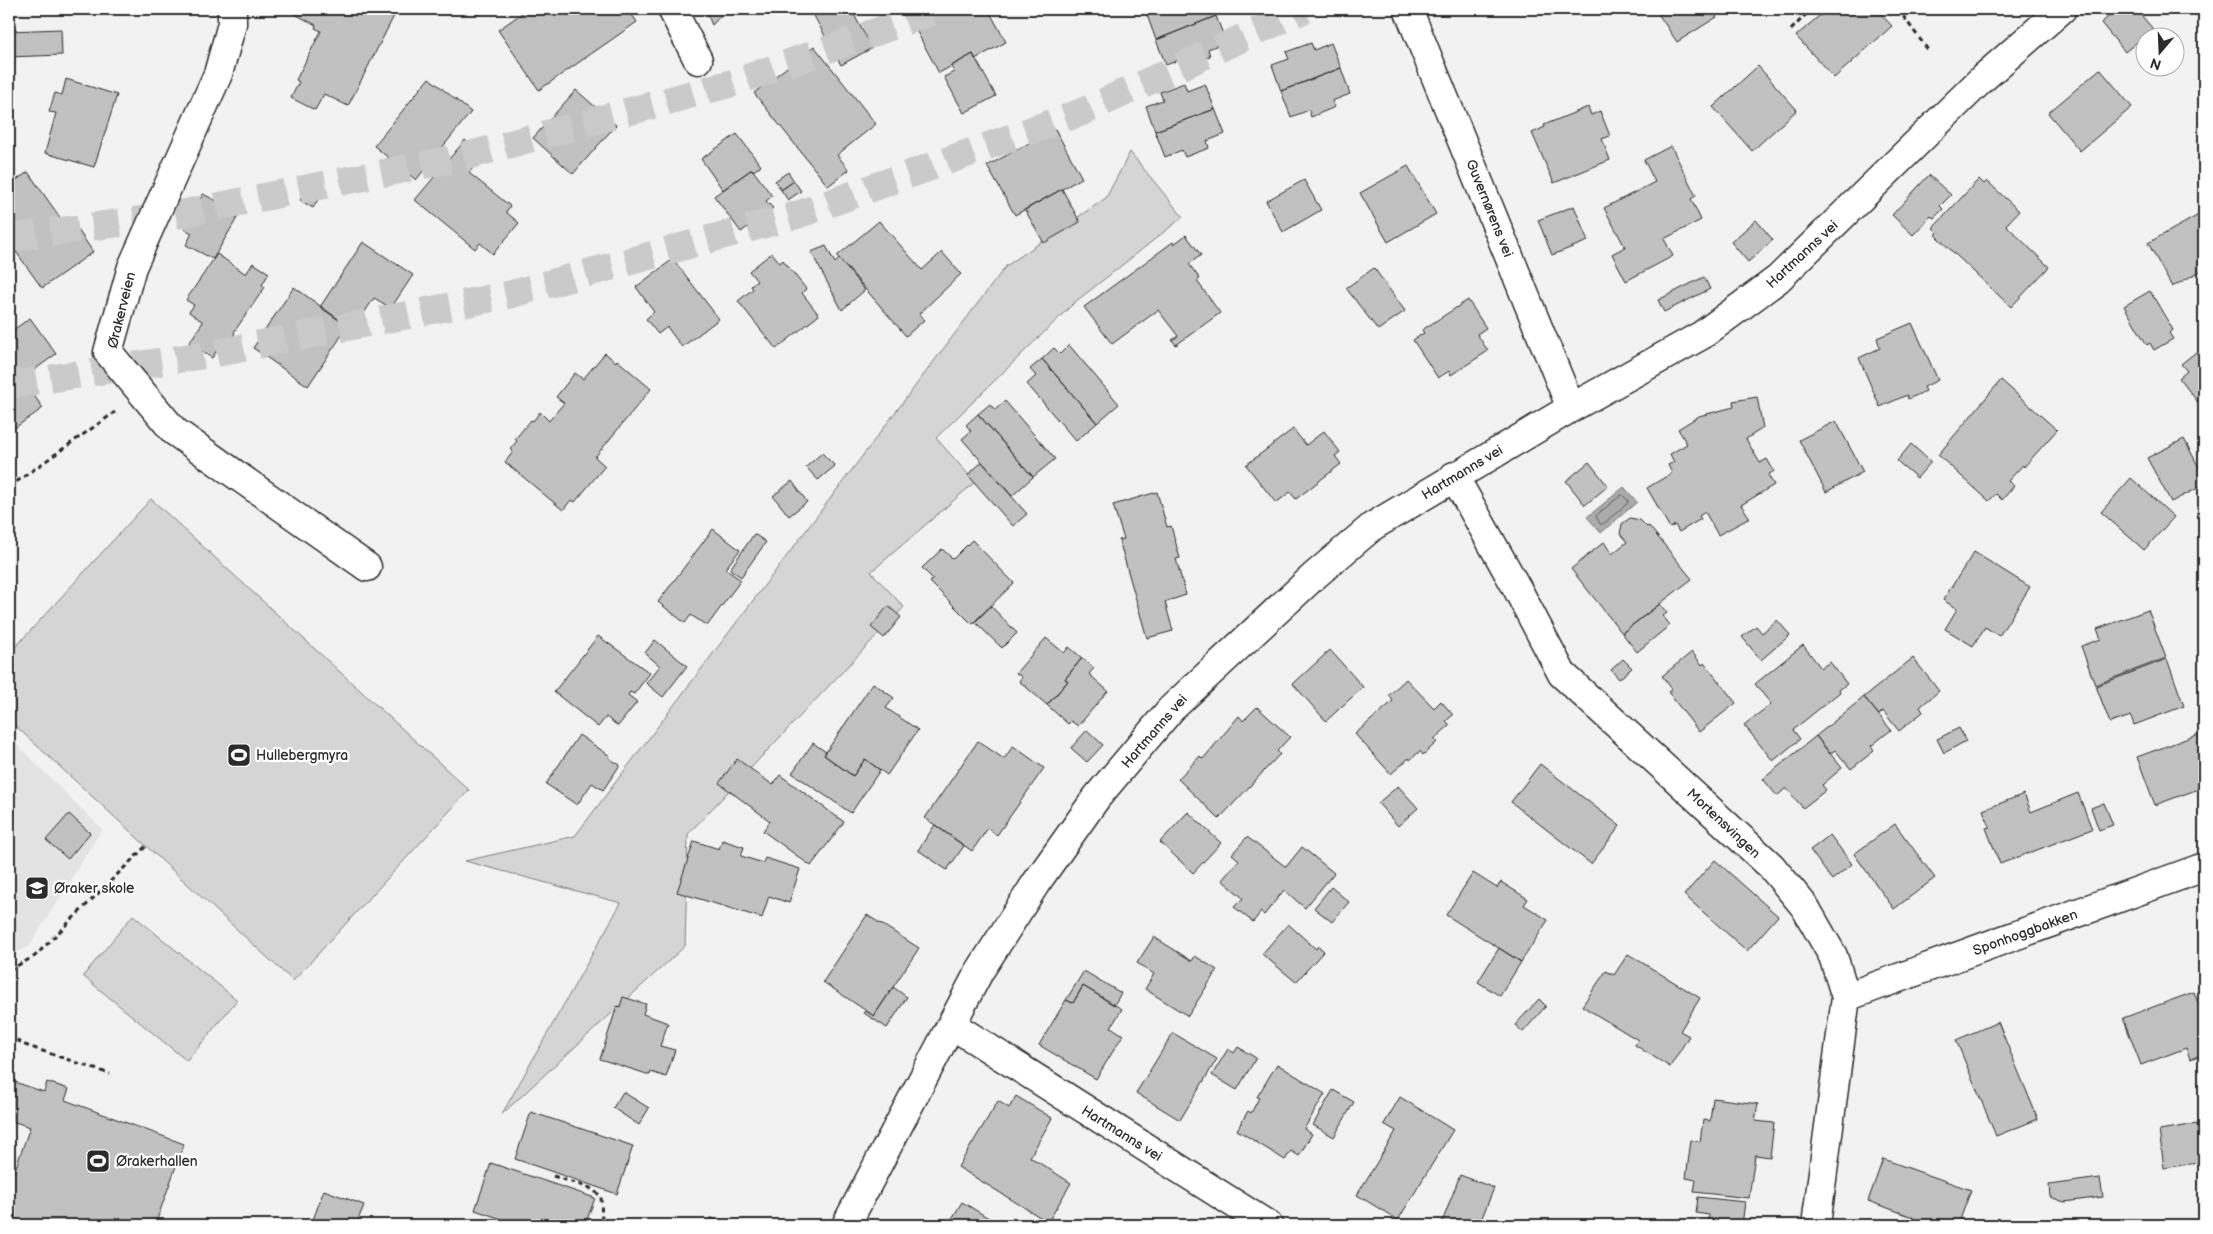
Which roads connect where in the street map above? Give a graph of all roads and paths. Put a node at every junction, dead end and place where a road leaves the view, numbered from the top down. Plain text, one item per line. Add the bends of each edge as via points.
1 (232, 9) edge
2 (672, 9) edge
3 (1408, 9) edge
4 (1811, 9) edge
5 (1898, 9) edge
6 (2062, 9) edge
7 (1791, 30) dead end
8 (1928, 50) dead end
9 (698, 60) dead end
10 (142, 393) junction
11 (1571, 408) junction
12 (1454, 476) junction
13 (9, 487) edge
14 (368, 567) dead end
15 (146, 846) dead end
16 (2204, 867) edge
17 (9, 970) edge
18 (1846, 997) junction
19 (952, 1024) junction
20 (9, 1035) edge
21 (110, 1074) dead end
22 (553, 1176) dead end
23 (602, 1225) edge
24 (846, 1225) edge
25 (1268, 1225) edge
26 (1816, 1225) edge

1 - 10 street, Ørakerveien via 232,24 218,74 132,267 108,352
2 - 9 street
3 - 11 street, Guvernørens vei
4 - 7 path
5 - 8 path
6 - 11 street, Hartmanns vei via 1983,78 1778,279 1702,335
10 - 13 path
10 - 14 street, Ørakerveien via 174,431
11 - 12 street, Hartmanns vei
12 - 18 street, Mortensvingen via 1562,674 1771,866 1805,907 1833,956
12 - 19 street, Hartmanns vei via 1372,526 1171,708 1097,797 1036,883 979,972
15 - 17 path via 36,956
16 - 18 street, Sponhoggbakken
18 - 26 street, Mortensvingen
19 - 24 street, Hartmanns vei
19 - 25 street, Hartmanns vei
20 - 21 path via 25,1045
22 - 23 path via 590,1188 600,1196

